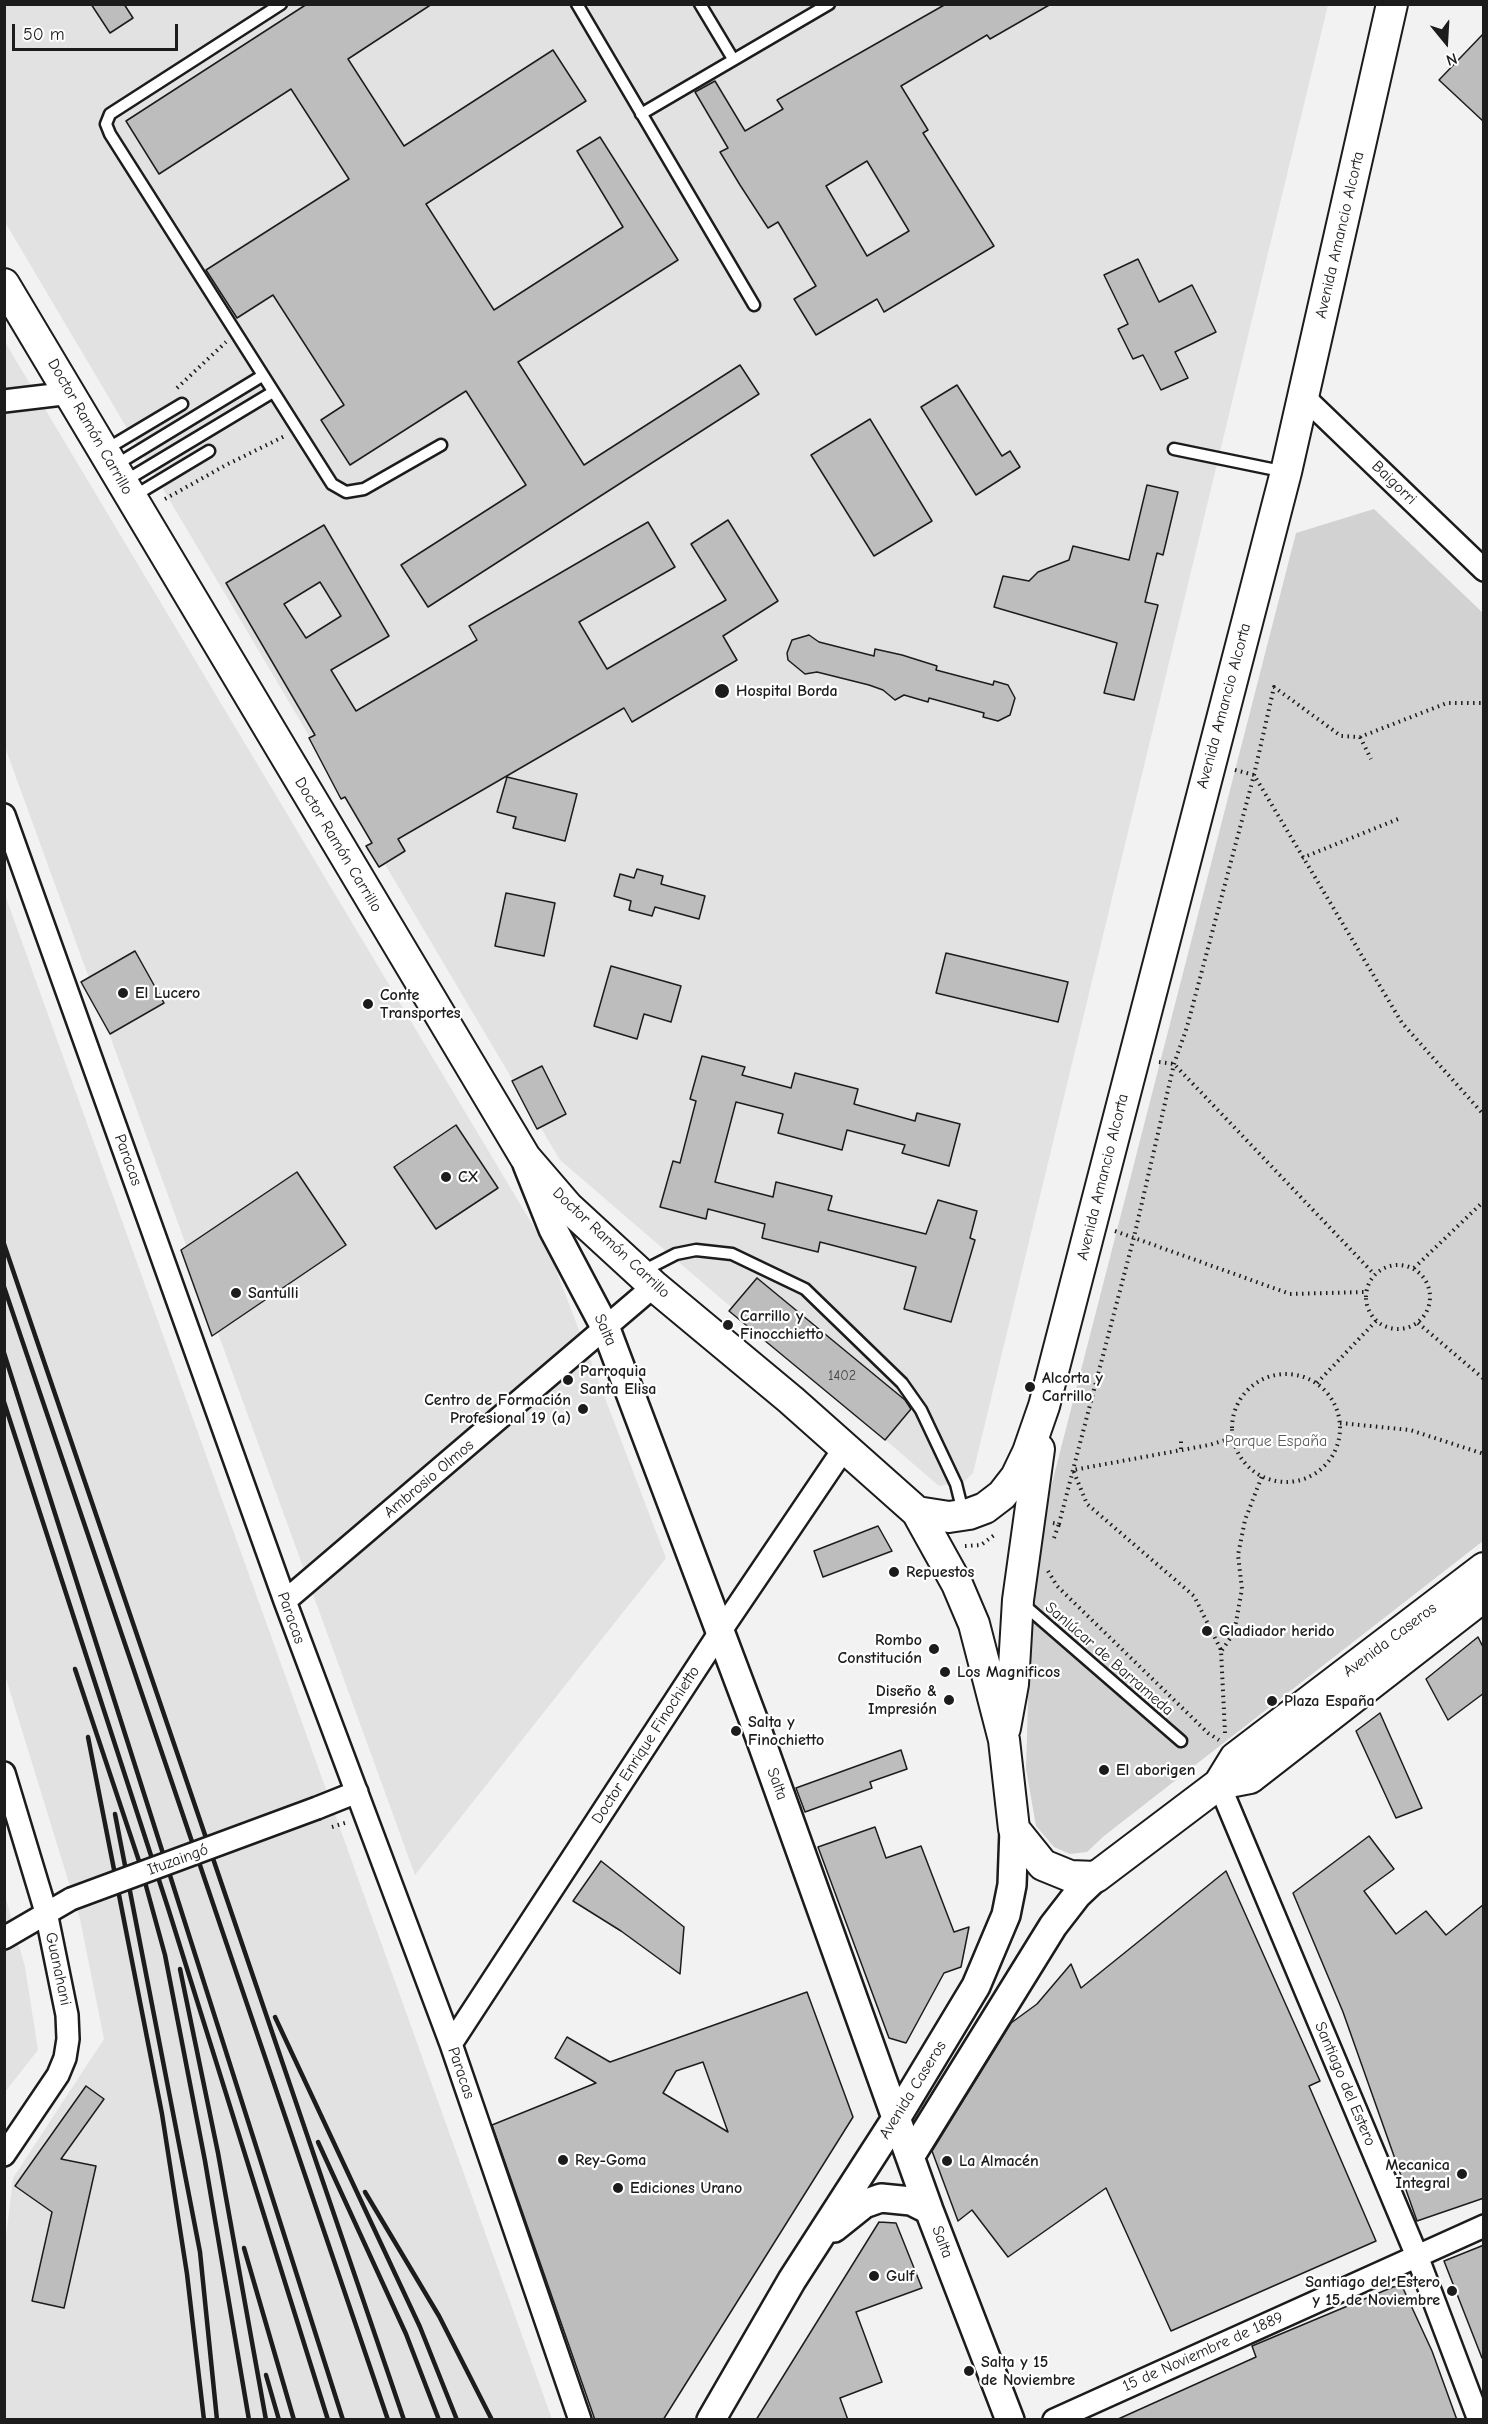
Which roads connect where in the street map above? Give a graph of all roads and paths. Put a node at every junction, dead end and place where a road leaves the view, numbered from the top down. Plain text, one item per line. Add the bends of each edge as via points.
1 (281, 4) edge
2 (577, 4) edge
3 (700, 4) edge
4 (829, 4) edge
5 (1392, 4) edge
6 (733, 59) junction
7 (642, 114) junction
8 (4, 284) edge
9 (754, 305) dead end
10 (235, 333) junction
11 (262, 376) junction
12 (178, 387) dead end
13 (273, 392) junction
14 (71, 393) junction
15 (1304, 397) junction
16 (4, 401) edge
17 (182, 404) dead end
18 (297, 430) junction
19 (166, 434) junction
20 (441, 445) dead end
21 (1174, 449) dead end
22 (176, 450) junction
23 (209, 451) dead end
24 (1286, 472) junction
25 (118, 474) junction
26 (195, 482) dead end
27 (1484, 570) edge
28 (1484, 703) edge
29 (1359, 737) junction
30 (1371, 759) dead end
31 (1209, 762) junction
32 (1254, 775) junction
33 (4, 816) edge
34 (1398, 819) dead end
35 (1302, 858) junction
36 (1132, 1059) junction
37 (1174, 1064) junction
38 (1483, 1113) edge
39 (525, 1157) junction
40 (1484, 1201) edge
41 (1091, 1224) junction
42 (1134, 1238) junction
43 (1414, 1268) junction
44 (1374, 1274) junction
45 (647, 1279) junction
46 (1365, 1292) junction
47 (1376, 1321) junction
48 (1418, 1323) junction
49 (606, 1329) junction
50 (1484, 1379) edge
51 (1317, 1383) junction
52 (1044, 1406) junction
53 (1340, 1422) junction
54 (1232, 1438) junction
55 (1181, 1440) dead end
56 (845, 1447) junction
57 (1181, 1449) junction
58 (1484, 1454) edge
59 (1073, 1470) junction
60 (1262, 1476) junction
61 (917, 1512) junction
62 (964, 1515) junction
63 (1030, 1519) junction
64 (1059, 1524) junction
65 (1053, 1544) dead end
66 (941, 1552) junction
67 (1047, 1563) dead end
68 (1484, 1568) edge
69 (1484, 1596) edge
70 (1018, 1600) junction
71 (285, 1601) junction
72 (720, 1632) junction
73 (1221, 1650) junction
74 (1004, 1740) junction
75 (1181, 1742) dead end
76 (4, 1773) edge
77 (1219, 1784) junction
78 (357, 1792) junction
79 (1014, 1829) junction
80 (1096, 1877) junction
81 (46, 1912) junction
82 (4, 1938) edge
83 (451, 2044) junction
84 (897, 2117) junction
85 (4, 2155) edge
86 (910, 2157) junction
87 (929, 2210) junction
88 (1484, 2226) edge
89 (1417, 2256) junction
90 (792, 2280) junction
91 (580, 2420) edge
92 (711, 2420) edge
93 (1010, 2420) edge
94 (1054, 2420) edge
95 (1479, 2420) edge

1 - 10 lane via 110,114 106,124
2 - 7 lane
3 - 6 lane
4 - 6 lane
5 - 15 main road, Avenida Amancio Alcorta
6 - 7 lane
7 - 9 lane
8 - 14 main road, Doctor Ramón Carrillo
10 - 11 lane
10 - 12 path
11 - 13 lane
11 - 19 lane
13 - 18 lane
13 - 22 lane
14 - 16 street
14 - 25 main road, Doctor Ramón Carrillo
15 - 24 main road, Avenida Amancio Alcorta
15 - 27 street, Baigorri
17 - 25 lane
18 - 20 lane via 332,484 346,492 364,489
18 - 26 path
19 - 22 lane
19 - 25 lane
21 - 24 lane
22 - 25 lane
23 - 25 lane
24 - 31 main road, Avenida Amancio Alcorta
25 - 39 main road, Doctor Ramón Carrillo
28 - 29 path via 1447,703
29 - 30 path
29 - 32 path via 1341,736 1274,687
31 - 32 path
31 - 36 main road, Avenida Amancio Alcorta
32 - 35 path
32 - 37 path
33 - 71 street, Paracas
34 - 35 path
35 - 38 path via 1402,1023
36 - 37 path
36 - 41 main road, Avenida Amancio Alcorta
37 - 42 path
37 - 44 path
39 - 45 main road, Doctor Ramón Carrillo via 568,1207
39 - 49 street, Salta via 553,1229
40 - 43 path
41 - 42 path
41 - 52 main road, Avenida Amancio Alcorta
42 - 46 path via 1290,1294
42 - 59 path
43 - 44 path via 1393,1264
43 - 48 path via 1431,1294 1430,1305
44 - 46 path
45 - 49 street, Ambrosio Olmos
45 - 56 main road, Doctor Ramón Carrillo
45 - 62 lane via 676,1254 696,1250 732,1254 805,1289 902,1383 921,1410 956,1484
46 - 47 path via 1369,1313
47 - 48 path via 1396,1329
47 - 51 path
48 - 50 path
49 - 71 street, Ambrosio Olmos
49 - 72 street, Salta
51 - 53 path via 1337,1407
51 - 54 path via 1288,1373 1259,1380 1236,1405 1231,1421
52 - 62 main road, Avenida Amancio Alcorta via 1016,1477 1002,1496 985,1508
52 - 63 main road, Avenida Amancio Alcorta
53 - 58 path via 1410,1430
53 - 60 path via 1333,1456 1322,1469 1308,1478 1284,1482
54 - 57 path
54 - 60 path via 1236,1453
55 - 57 path
56 - 61 main road, Doctor Ramón Carrillo
56 - 72 street, Doctor Enrique Finochietto
57 - 59 path
59 - 64 path
59 - 73 path via 1087,1504 1194,1596
60 - 73 path via 1245,1520 1238,1555 1242,1589 1234,1633
61 - 62 main road, Avenida Amancio Alcorta
61 - 66 main road, Doctor Ramón Carrillo
63 - 64 path
63 - 66 path via 995,1533 981,1545
63 - 70 main road, Avenida Amancio Alcorta
64 - 65 path
66 - 74 main road, Doctor Ramón Carrillo via 974,1624
67 - 73 path via 1057,1586 1208,1733 1225,1744
68 - 77 main road, Avenida Caseros via 1235,1758
69 - 77 main road, Avenida Caseros via 1250,1778
70 - 74 main road, Avenida Amancio Alcorta via 1013,1684
70 - 75 lane, Sanlúcar de Barrameda
71 - 78 street, Paracas
72 - 83 street, Doctor Enrique Finochietto
72 - 84 street, Salta
74 - 79 main road, Doctor Ramón Carrillo
76 - 81 street, Guanahani
77 - 80 main road, Avenida Caseros
77 - 89 street, Santiago del Estero
78 - 81 street, Ituzaingó, bridge via 71,1899
78 - 83 street, Paracas
79 - 80 main road via 1043,1865 1070,1876
79 - 84 street, Avenida Caseros via 1011,1891 999,1935 966,2005
80 - 86 street, Avenida Caseros via 1053,1926
81 - 82 street, Ituzaingó
81 - 85 street, Guanahani via 67,2015 67,2048 58,2075
83 - 91 street, Paracas
84 - 86 street, Salta
84 - 90 street, Avenida Caseros
86 - 87 street, Salta
87 - 90 street via 890,2197 864,2204 836,2226
87 - 93 street, Salta
88 - 89 street, 15 de Noviembre de 1889
89 - 94 street, 15 de Noviembre de 1889
89 - 95 street, Santiago del Estero
90 - 92 street, Avenida Caseros

